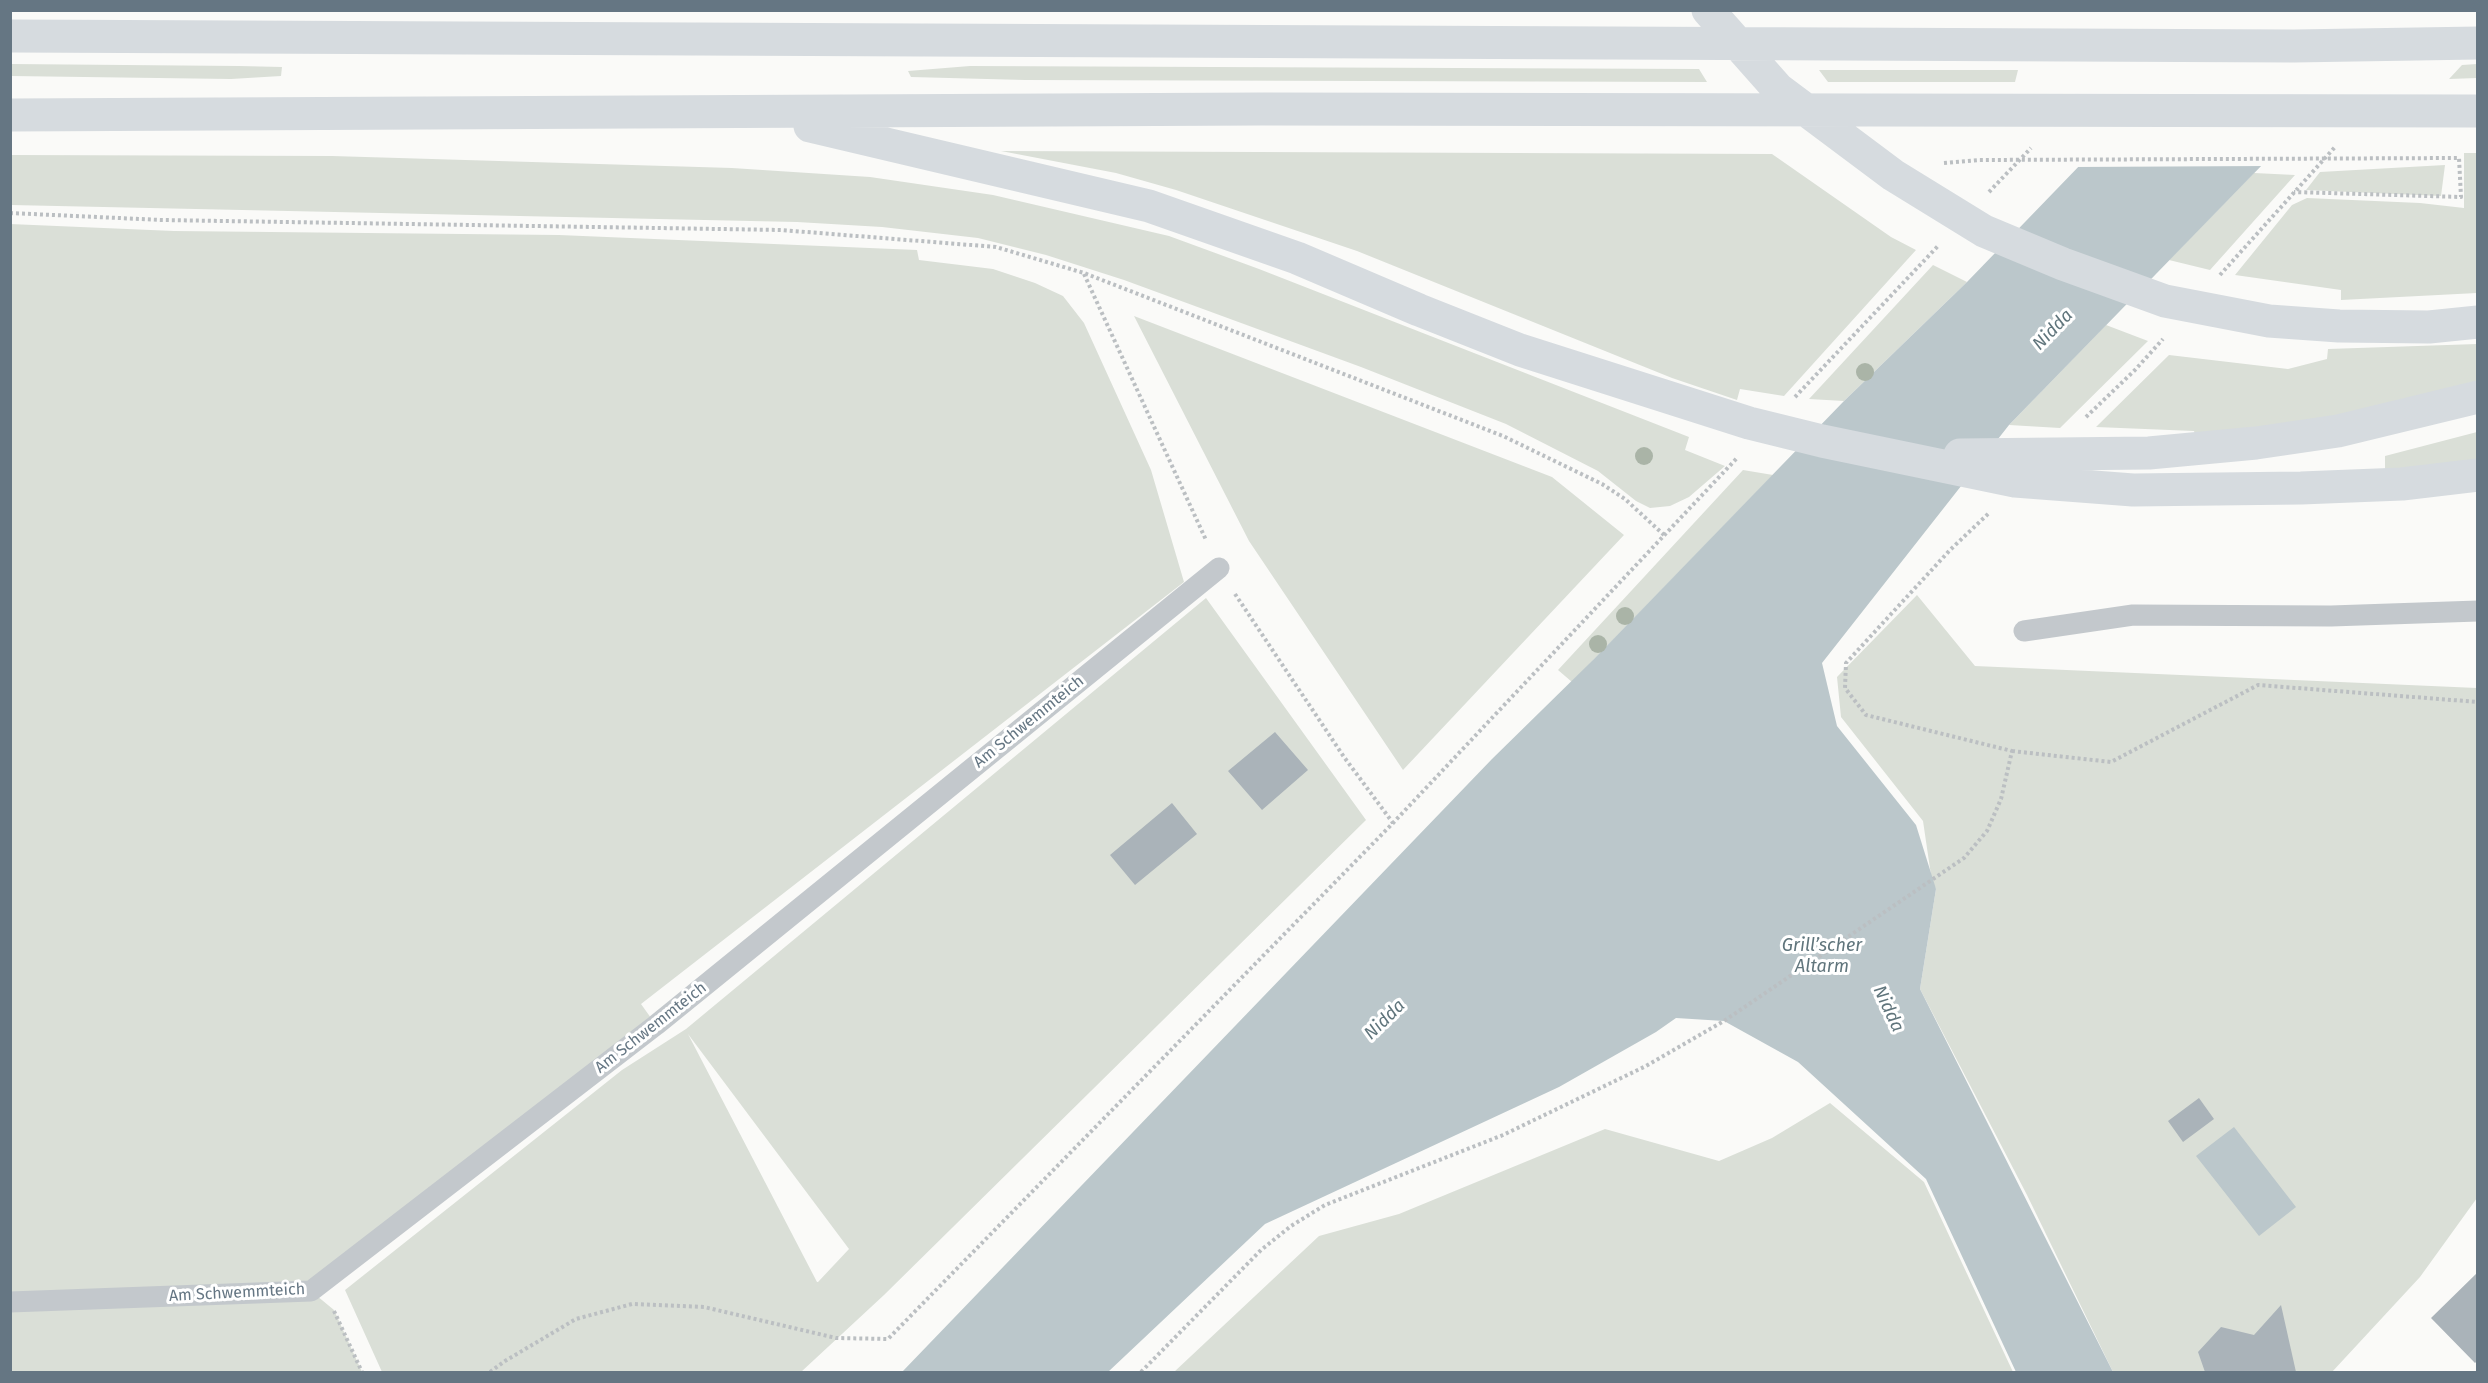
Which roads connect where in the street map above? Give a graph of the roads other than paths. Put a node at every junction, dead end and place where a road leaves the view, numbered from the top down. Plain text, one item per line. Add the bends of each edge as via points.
1 (1708, 10) edge
2 (10, 36) edge
3 (2478, 43) edge
4 (2478, 111) edge
5 (756, 113) junction
6 (10, 115) edge
7 (2478, 322) edge
8 (2478, 397) edge
9 (1899, 455) junction
10 (2478, 475) edge
11 (1219, 568) road end
12 (2478, 611) edge
13 (2024, 631) dead end
14 (10, 1302) edge

1 - 7 highway via 1778,89 1893,175 1984,231 2063,264 2165,301 2269,321 2429,327
2 - 3 highway via 2294,46
4 - 5 highway via 1261,109
5 - 6 highway
5 - 9 highway via 1149,206 1297,258 1520,350 1747,436 1822,441
8 - 9 highway via 2338,431 2256,443 2149,453
9 - 10 highway via 2015,481 2133,490 2402,484
11 - 14 lane, Am Schwemmteich via 656,1025 311,1291
12 - 13 lane via 2331,616 2133,615

